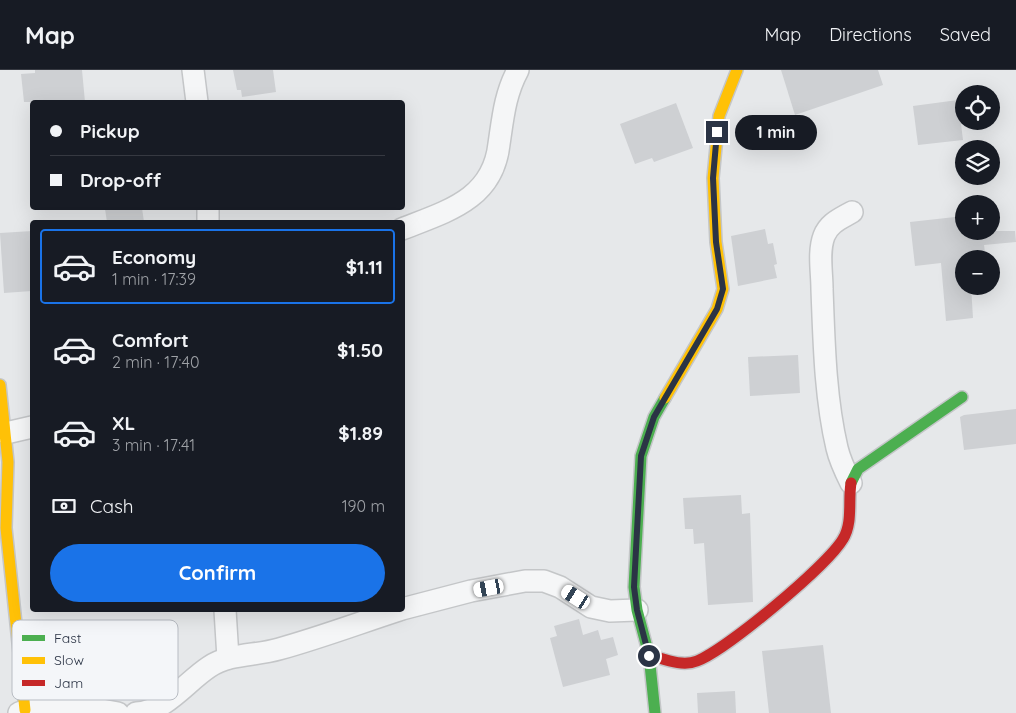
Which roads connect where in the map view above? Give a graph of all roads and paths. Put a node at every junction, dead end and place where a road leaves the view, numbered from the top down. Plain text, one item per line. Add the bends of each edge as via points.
1 (194, 70) edge
2 (518, 70) edge
3 (737, 70) edge
4 (197, 100) edge
5 (852, 212) dead end
6 (405, 228) edge
7 (0, 385) edge
8 (962, 397) dead end
9 (30, 427) edge
10 (6, 433) junction
11 (851, 483) junction
12 (405, 608) edge
13 (637, 610) junction
14 (225, 612) edge
15 (393, 612) edge
16 (14, 620) edge
17 (649, 656) junction
18 (228, 658) junction
19 (178, 691) edge
20 (167, 700) edge
21 (22, 712) edge
22 (118, 713) edge
23 (136, 713) edge
24 (143, 713) edge
25 (655, 713) edge

1 - 4 street
2 - 6 street via 509,86 491,175 477,193 451,210
3 - 13 street via 719,116 713,178 716,242 723,289 717,309 654,417 641,456 635,578
5 - 11 street via 829,225 823,237 821,255 823,327 832,410 838,453
7 - 10 street
8 - 11 street via 872,457 858,469
9 - 10 street
10 - 16 street via 6,528
11 - 17 street via 849,520 843,539 828,558 710,655 682,664
12 - 13 street via 471,591 525,581 544,581 591,607 610,611
13 - 17 street
14 - 18 street
15 - 18 street via 277,650
17 - 25 street
18 - 19 street via 210,667
20 - 24 street
21 - 22 street via 68,703
23 - 24 street

